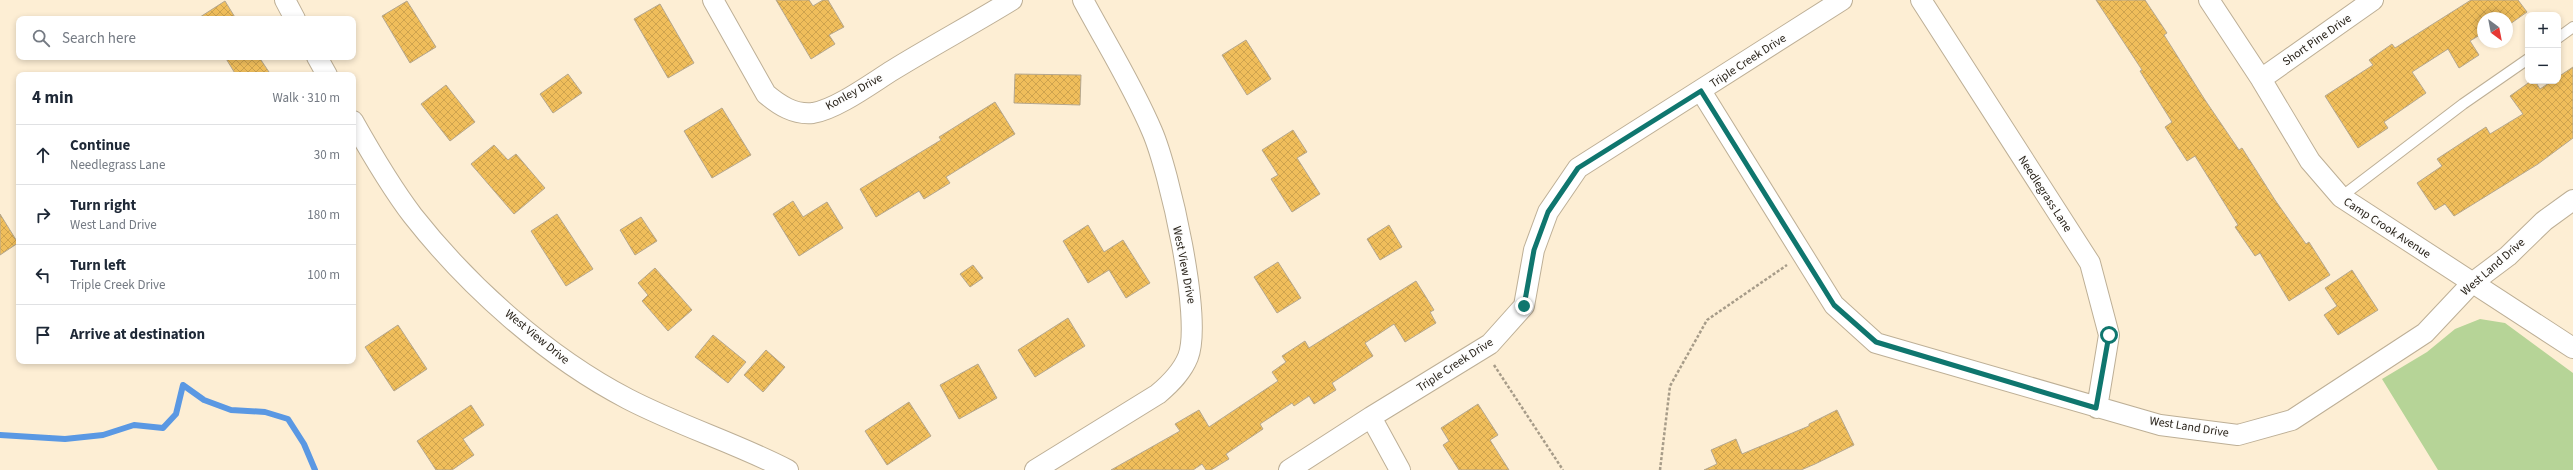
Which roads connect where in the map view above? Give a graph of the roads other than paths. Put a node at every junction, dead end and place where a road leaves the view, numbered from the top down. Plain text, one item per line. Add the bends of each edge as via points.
1 (285, 0) edge
2 (713, 0) edge
3 (1012, 0) edge
4 (1083, 0) edge
5 (1842, 0) edge
6 (1921, 0) edge
7 (2210, 0) edge
8 (2373, 0) edge
9 (293, 16) edge
10 (2573, 27) edge
11 (2561, 36) edge
12 (319, 60) edge
13 (2525, 61) edge
14 (325, 72) edge
15 (2261, 79) junction
16 (1701, 91) junction
17 (356, 126) edge
18 (2341, 198) junction
19 (2573, 200) edge
20 (2472, 283) junction
21 (2573, 348) edge
22 (2096, 408) junction
23 (1371, 417) junction
24 (788, 470) edge
25 (1035, 470) edge
26 (1289, 470) edge
27 (1400, 470) edge

1 - 9 street
2 - 3 street, Konley Drive via 766,94 780,105 796,112 812,113 829,108
4 - 25 street, West View Drive via 1139,103 1163,164 1192,303 1192,339 1189,356 1181,371 1164,389
5 - 16 street, Triple Creek Drive
6 - 22 street, Needlegrass Lane via 2090,263 2109,335
7 - 15 street, Camp Crook Avenue
8 - 15 street, Short Pine Drive
10 - 11 lane
12 - 14 street
13 - 18 lane via 2462,104
15 - 18 street, Camp Crook Avenue via 2310,161
16 - 22 street, West Land Drive via 1834,305 1876,342
16 - 23 street, Triple Creek Drive via 1578,168 1548,212 1534,250 1524,306 1484,349
17 - 24 street, West View Drive via 412,214 438,246 537,340 581,372 628,399
18 - 20 street, Camp Crook Avenue
19 - 20 street, West Land Drive via 2544,221 2508,256
20 - 21 street, Camp Crook Avenue
20 - 22 street, West Land Drive via 2425,333 2292,420 2238,435 2160,425
23 - 26 street, Triple Creek Drive
23 - 27 street

